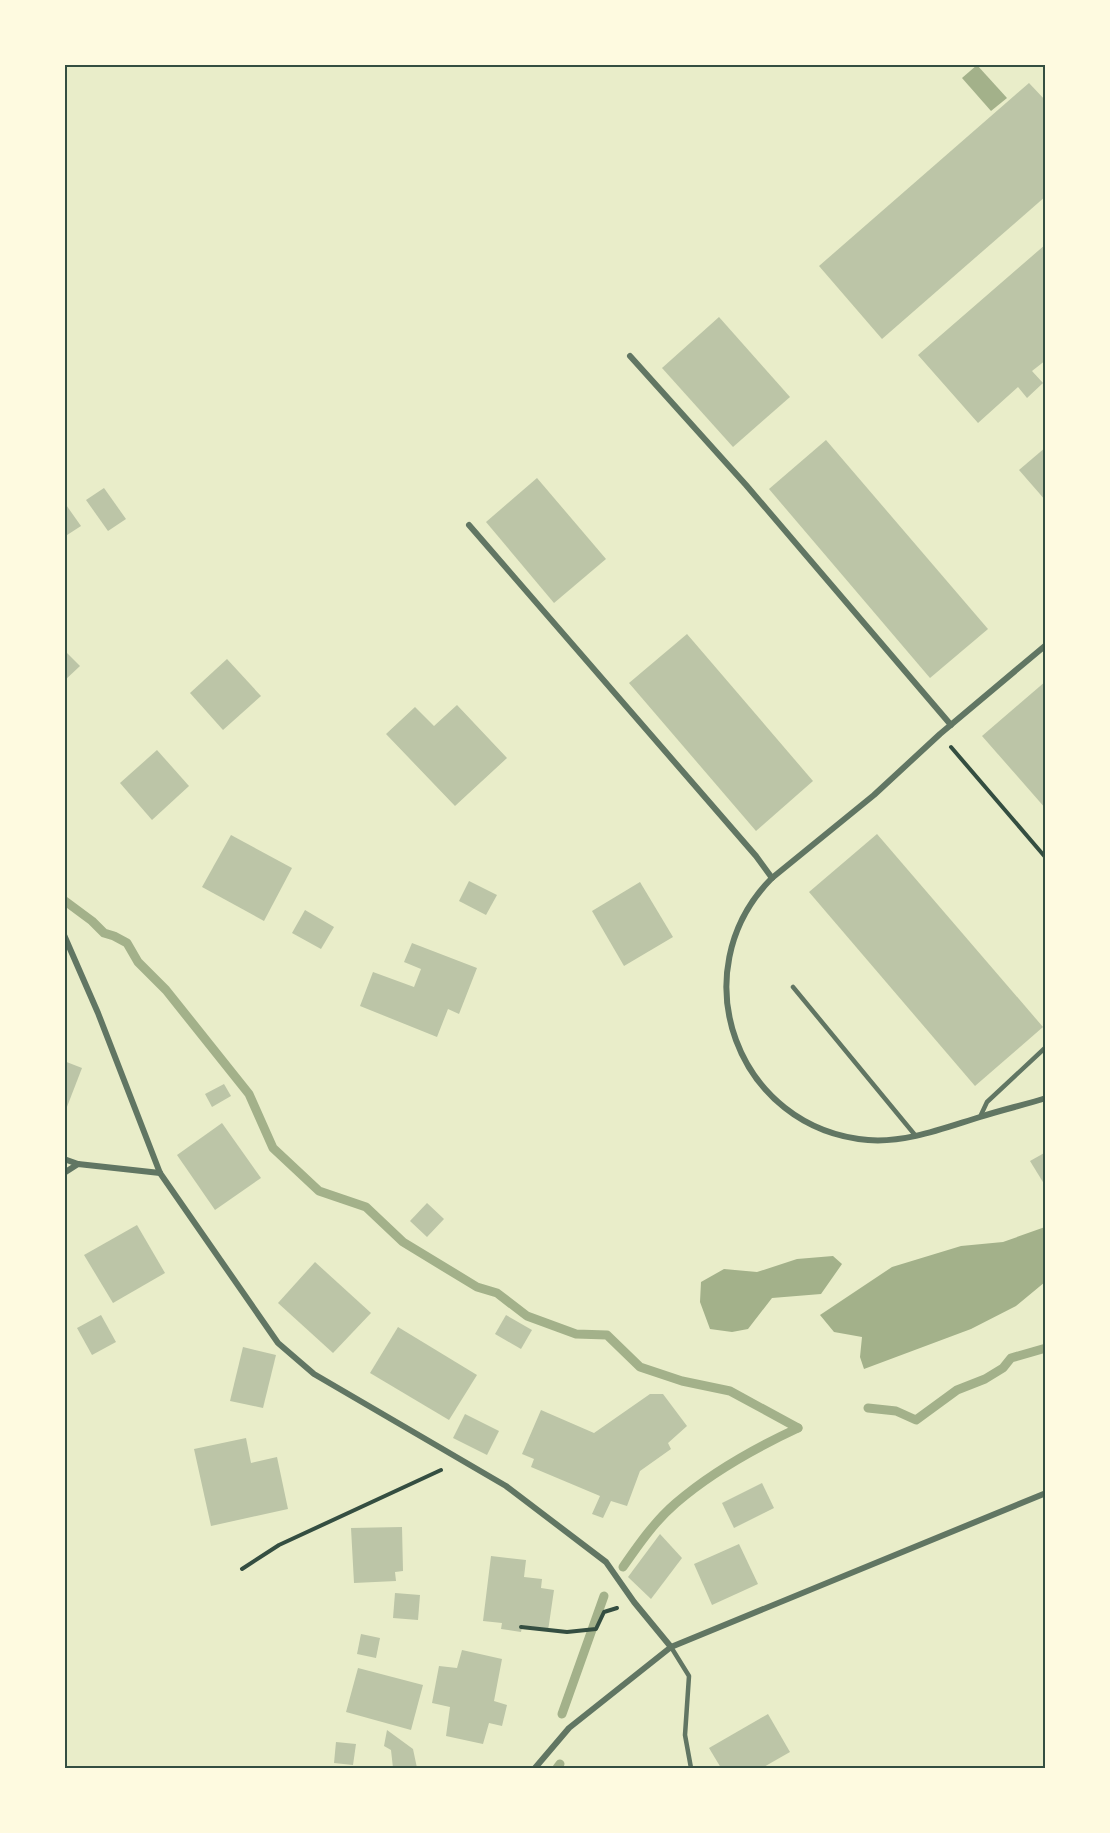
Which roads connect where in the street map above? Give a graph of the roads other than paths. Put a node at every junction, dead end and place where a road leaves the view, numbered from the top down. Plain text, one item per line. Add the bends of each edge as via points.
1 (630, 356) dead end
2 (469, 525) dead end
3 (1046, 645) edge
4 (951, 725) junction
5 (772, 878) junction
6 (64, 935) edge
7 (793, 987) dead end
8 (1046, 1047) edge
9 (1046, 1098) edge
10 (980, 1117) junction
11 (915, 1135) junction
12 (64, 1158) edge
13 (78, 1164) junction
14 (64, 1173) edge
15 (160, 1173) junction
16 (1046, 1493) edge
17 (671, 1647) junction
18 (535, 1768) edge
19 (692, 1768) edge

1 - 4 street
2 - 5 street
3 - 4 street
4 - 5 street via 874,795
5 - 11 street via 752,902 730,947 727,967 728,1015 746,1060 766,1091 815,1126 839,1136 870,1140
6 - 15 street
7 - 11 lane
8 - 10 lane via 987,1102
9 - 10 street
10 - 11 street
12 - 13 street
13 - 14 street
13 - 15 street
15 - 17 street via 278,1343 314,1374 506,1486 606,1562
16 - 17 street
17 - 18 street via 569,1728
17 - 19 lane via 689,1676 685,1735

